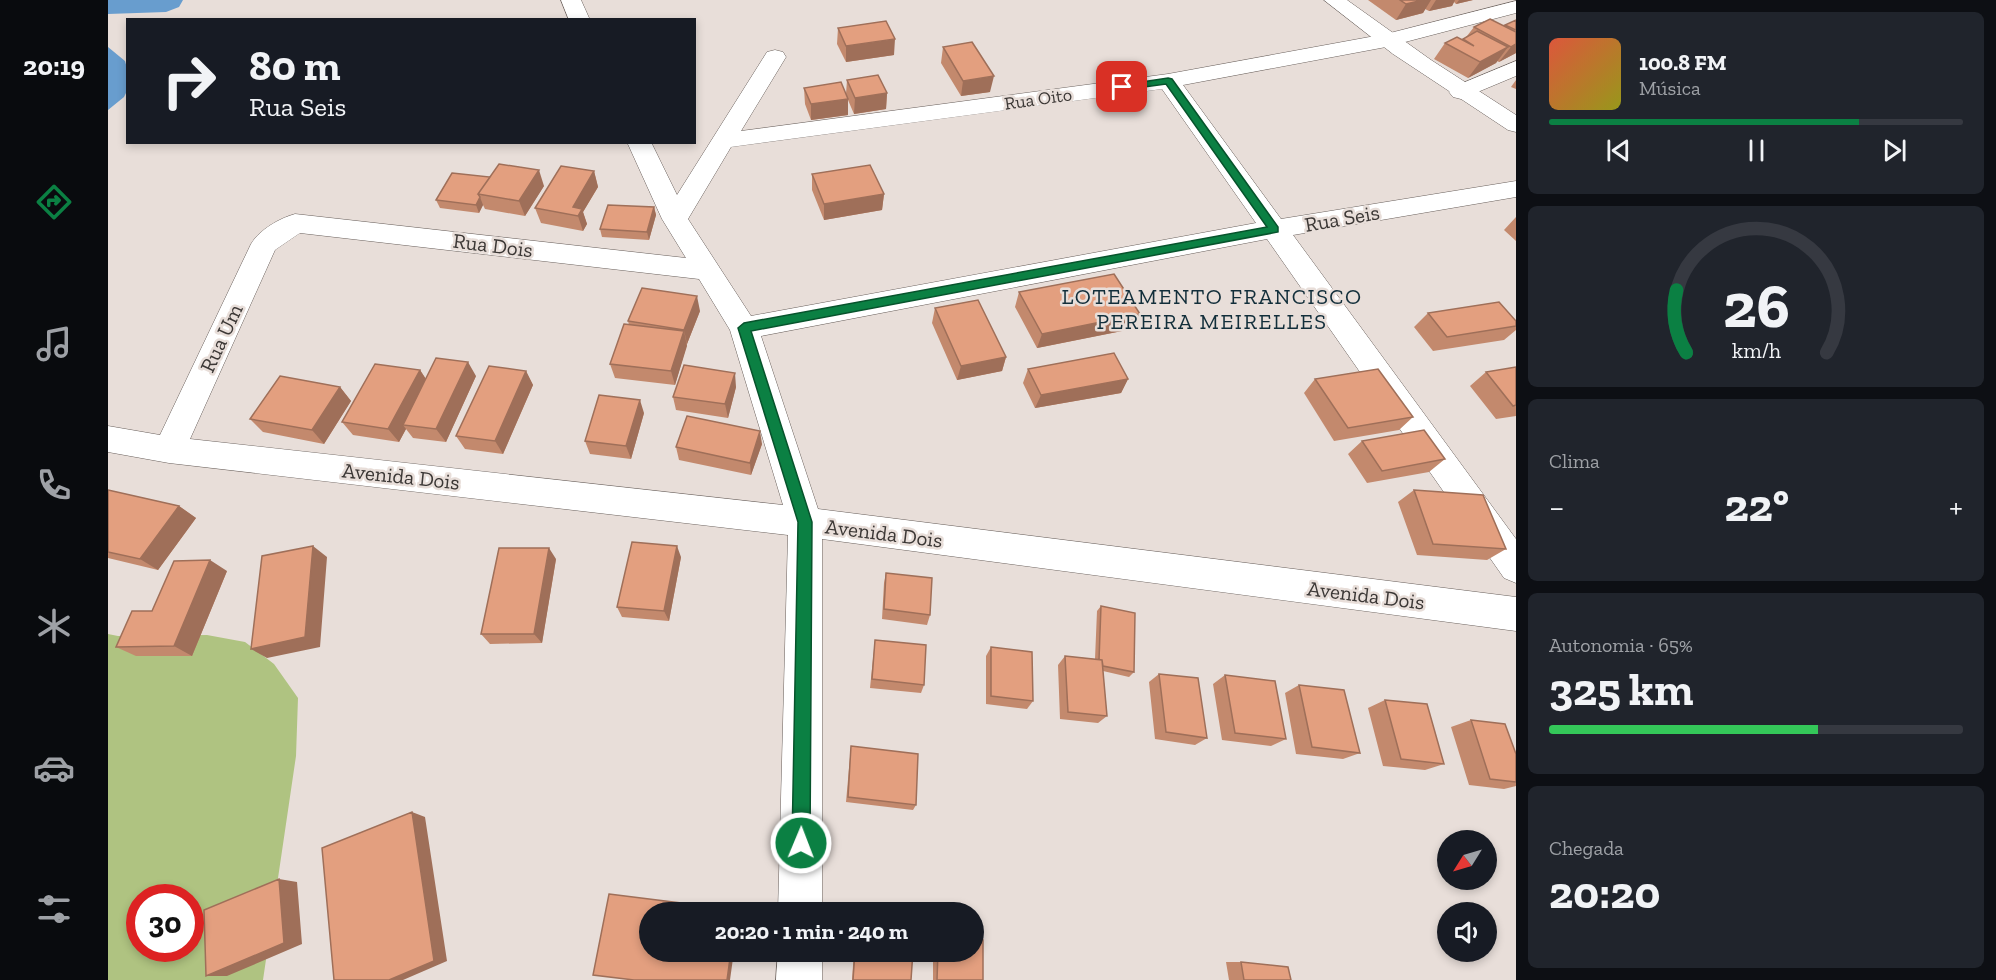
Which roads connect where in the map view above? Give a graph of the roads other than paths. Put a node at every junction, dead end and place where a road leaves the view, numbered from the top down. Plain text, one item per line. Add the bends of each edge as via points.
1 (571, 0) edge
2 (1334, 0) edge
3 (1516, 7) edge
4 (579, 18) edge
5 (1386, 40) junction
6 (775, 57) dead end
7 (1516, 68) edge
8 (1168, 81) junction
9 (1461, 92) junction
10 (1516, 125) edge
11 (723, 141) junction
12 (640, 144) edge
13 (1516, 189) edge
14 (675, 219) junction
15 (1274, 229) junction
16 (281, 232) joint
17 (708, 270) junction
18 (744, 328) junction
19 (108, 439) edge
20 (169, 450) junction
21 (805, 522) junction
22 (1516, 567) edge
23 (1516, 614) edge
24 (800, 902) edge
25 (800, 962) edge
26 (799, 980) edge

1 - 4 street
2 - 5 street
3 - 5 street, Rua Oito
5 - 8 street, Rua Oito
5 - 9 street
6 - 11 street
7 - 9 street
8 - 11 street, Rua Oito
8 - 15 street
9 - 10 street
11 - 14 street
12 - 14 street
13 - 15 street, Rua Seis
14 - 17 street
15 - 18 street, Rua Seis
15 - 22 street
16 - 17 street, Rua Dois via 296,223
16 - 20 street, Rua Um via 264,244
17 - 18 street
18 - 21 street
19 - 20 street, Avenida Dois
20 - 21 street, Avenida Dois
21 - 23 street, Avenida Dois
21 - 24 street
25 - 26 street

